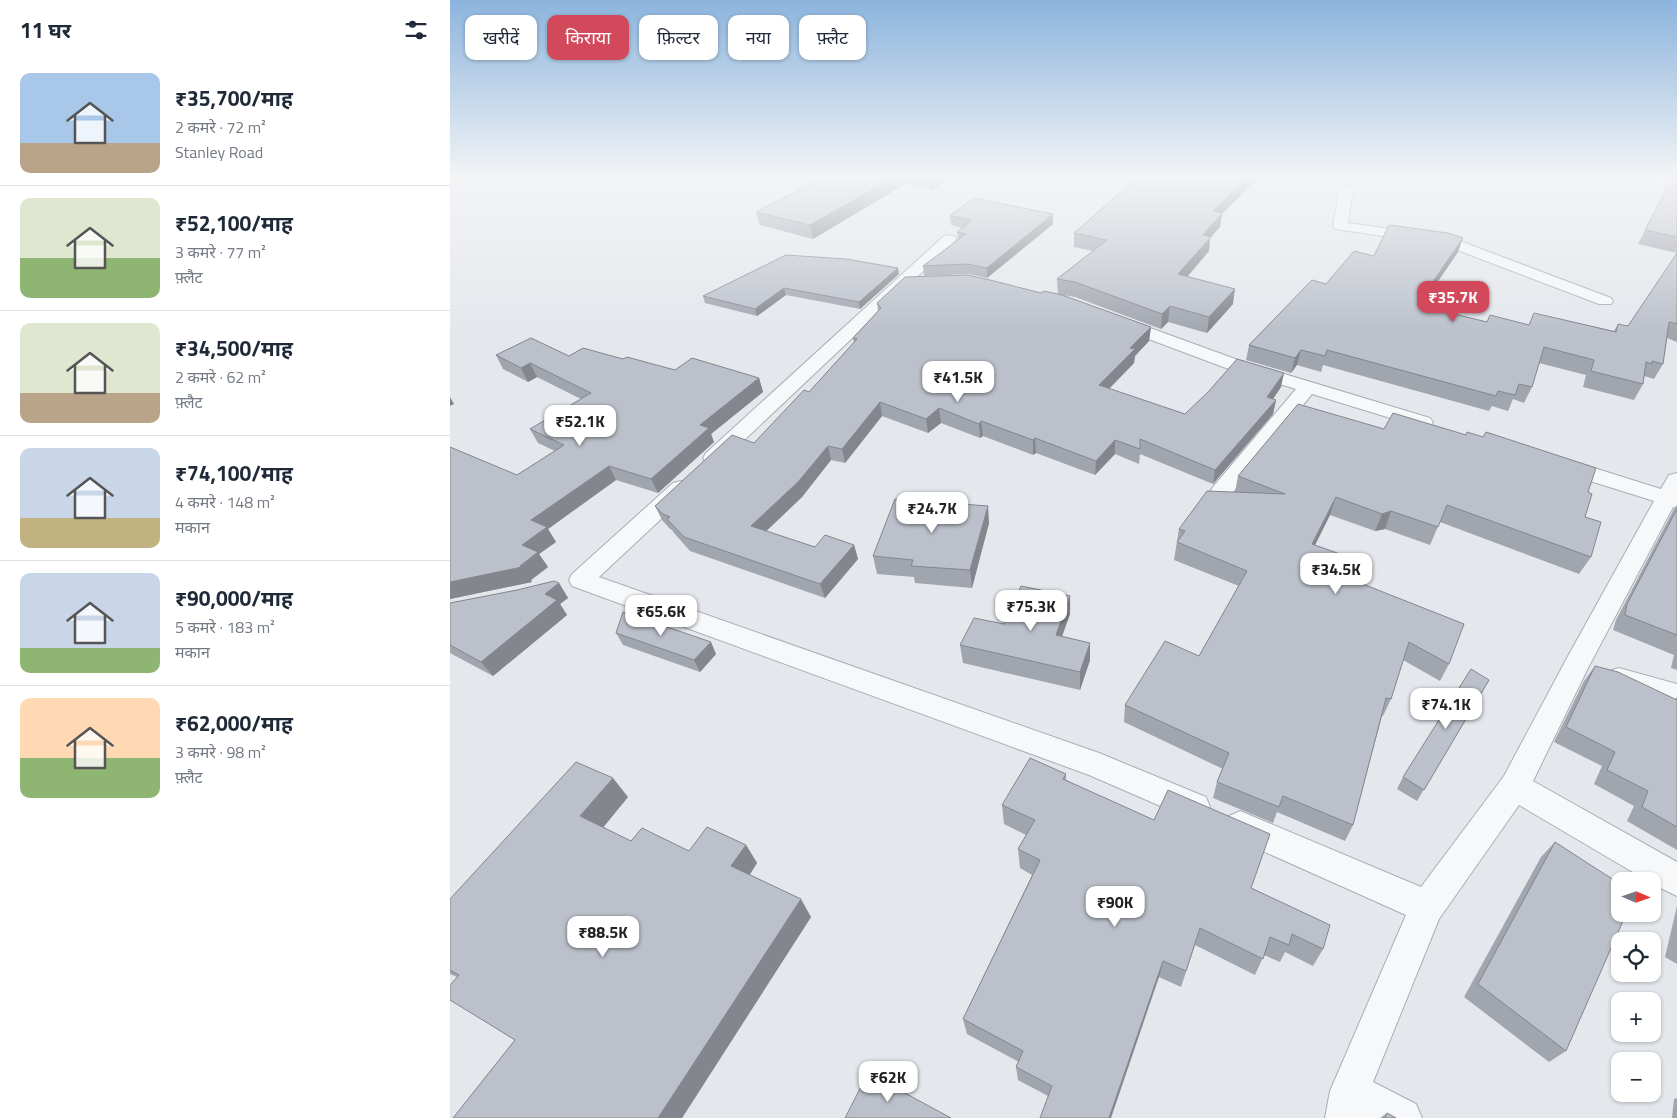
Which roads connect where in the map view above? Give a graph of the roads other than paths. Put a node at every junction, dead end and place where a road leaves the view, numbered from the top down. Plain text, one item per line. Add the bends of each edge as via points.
1 (1363, 229) edge
2 (949, 239) dead end
3 (930, 282) edge
4 (902, 283) junction
5 (1605, 301) dead end
6 (1104, 316) edge
7 (1309, 386) junction
8 (1441, 428) edge
9 (1546, 460) edge
10 (1221, 492) edge
11 (1674, 493) edge
12 (1576, 666) junction
13 (1677, 695) edge
14 (1515, 786) junction
15 (1677, 880) edge
16 (1427, 906) junction
17 (1348, 1105) edge
18 (1402, 1118) edge

1 - 5 street via 1447,241
2 - 4 street
3 - 4 street
4 - 16 street via 572,583 1099,766
6 - 7 street via 1232,364
7 - 8 street
7 - 10 street
9 - 11 street
11 - 12 street
12 - 13 street
12 - 14 street
14 - 15 street
14 - 16 street
16 - 17 street
17 - 18 street

